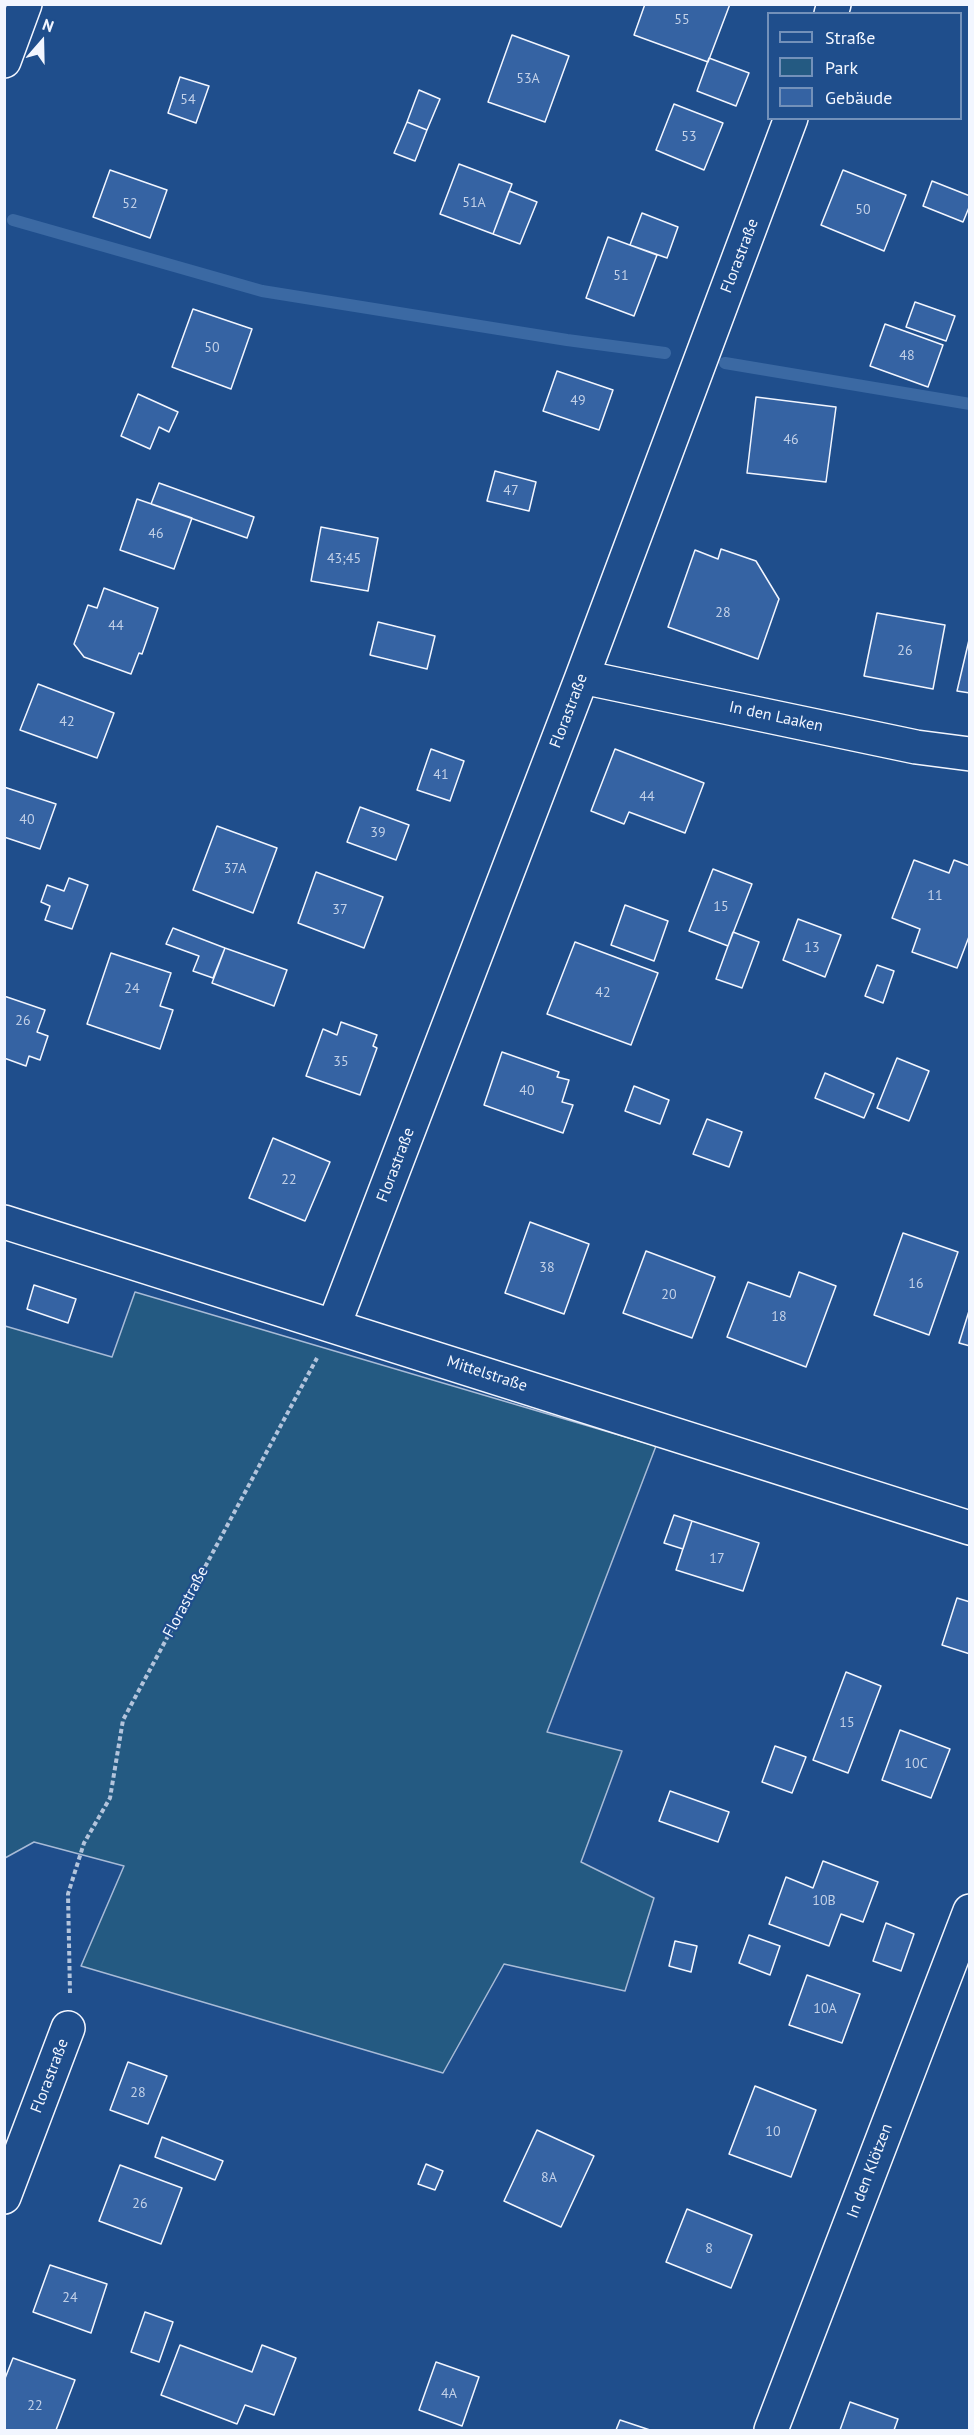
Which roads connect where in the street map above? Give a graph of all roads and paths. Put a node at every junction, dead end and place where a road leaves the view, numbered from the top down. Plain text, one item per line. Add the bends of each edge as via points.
1 (25, 4) edge
2 (4, 61) edge
3 (790, 120) edge
4 (582, 677) junction
5 (969, 754) edge
6 (4, 1222) edge
7 (334, 1325) junction
8 (969, 1528) edge
9 (969, 1911) edge
10 (68, 2028) joint
11 (4, 2197) edge
12 (771, 2430) edge

1 - 2 street
3 - 4 street, Florastraße
4 - 5 street, In den Laaken via 916,747
4 - 7 street, Florastraße
6 - 7 street, Mittelstraße
7 - 8 street, Mittelstraße
7 - 10 path, Florastraße via 123,1720 110,1798 84,1843 68,1894
9 - 12 street, In den Klötzen
10 - 11 street, Florastraße

